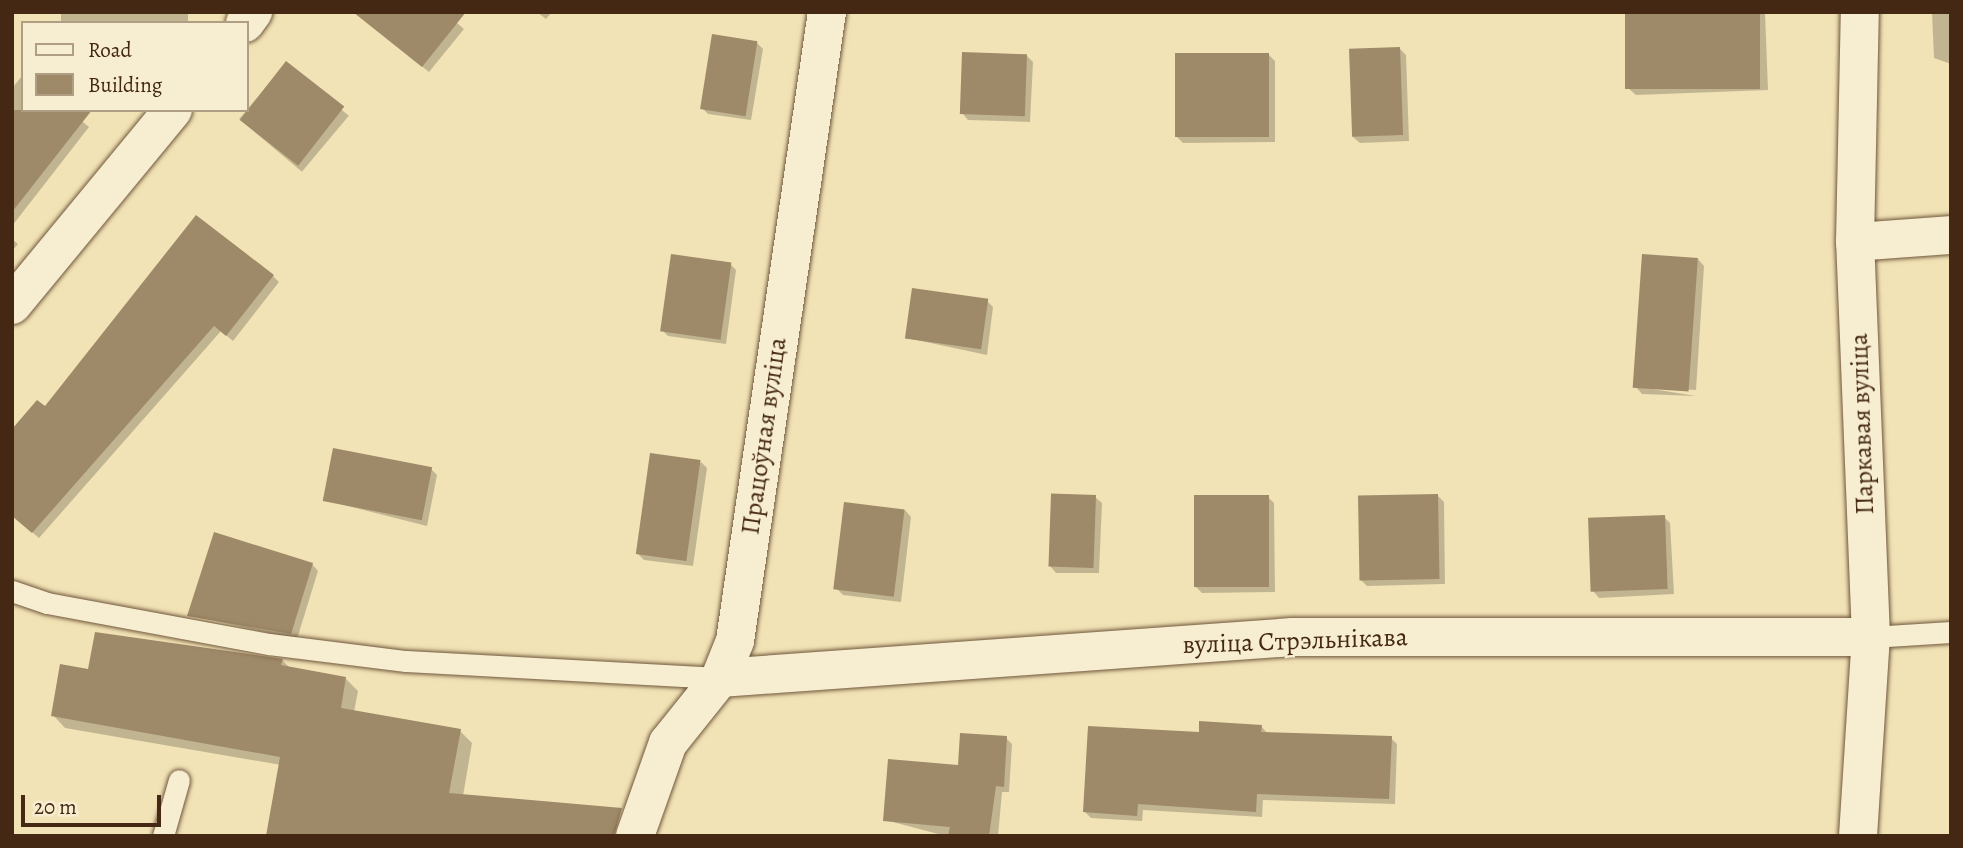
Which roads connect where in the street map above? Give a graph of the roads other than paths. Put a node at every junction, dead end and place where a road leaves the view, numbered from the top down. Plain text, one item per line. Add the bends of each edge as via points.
1 (827, 12) edge
2 (1860, 12) edge
3 (171, 112) edge
4 (1951, 235) edge
5 (1855, 243) junction
6 (12, 305) edge
7 (12, 591) edge
8 (1951, 632) edge
9 (1871, 637) junction
10 (720, 678) junction
11 (179, 780) dead end
12 (163, 836) edge
13 (635, 836) edge
14 (1858, 836) edge

1 - 10 street, Працоўная вуліца via 734,641
2 - 5 street, Паркавая вуліца
3 - 6 street
4 - 5 street
5 - 9 street, Паркавая вуліца
7 - 10 lane via 47,603 406,661
8 - 9 lane
9 - 10 street, вуліца Стрэльнікава via 1293,637
9 - 14 street, Паркавая вуліца
10 - 13 street, Працоўная вуліца via 668,743
11 - 12 lane

